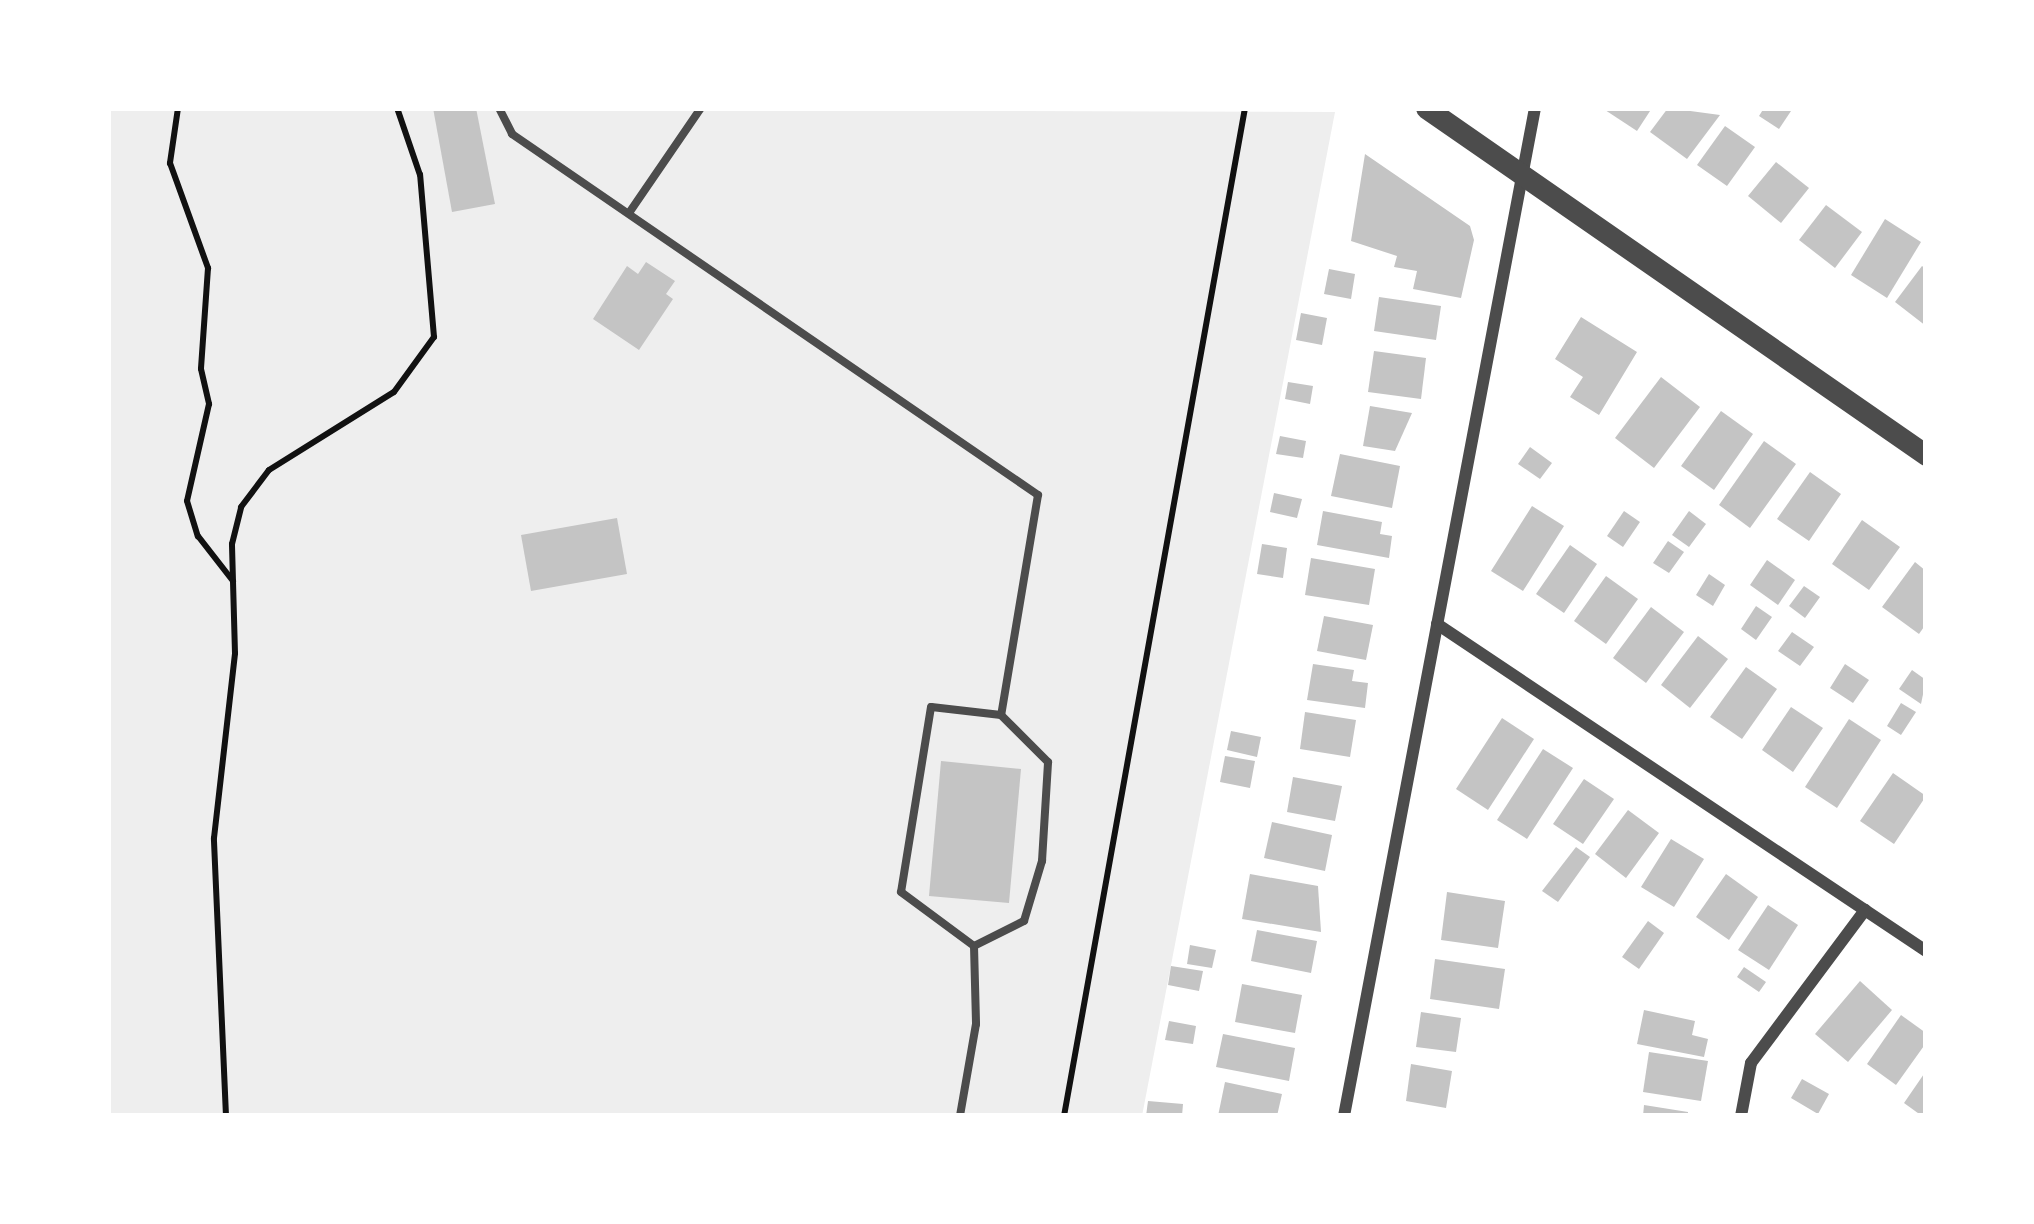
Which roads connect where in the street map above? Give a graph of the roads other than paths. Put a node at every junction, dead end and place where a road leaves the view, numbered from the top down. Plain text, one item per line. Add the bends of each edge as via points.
1 (499, 108) edge
2 (701, 108) edge
3 (1426, 108) edge
4 (1534, 108) edge
5 (1521, 177) junction
6 (629, 213) junction
7 (1926, 455) edge
8 (1438, 624) junction
9 (1001, 715) junction
10 (1865, 910) junction
11 (974, 946) junction
12 (1926, 951) edge
13 (961, 1116) edge
14 (1344, 1116) edge
15 (1742, 1116) edge

1 - 6 lane via 512,134
2 - 6 lane
3 - 5 street
4 - 5 street
5 - 7 street
5 - 8 street
6 - 9 lane via 1039,495
8 - 10 street
8 - 14 street
9 - 11 lane via 1048,762 1042,861 1024,921
9 - 11 lane via 931,707 902,892
10 - 12 street
10 - 15 street via 1751,1063
11 - 13 lane via 976,1024

